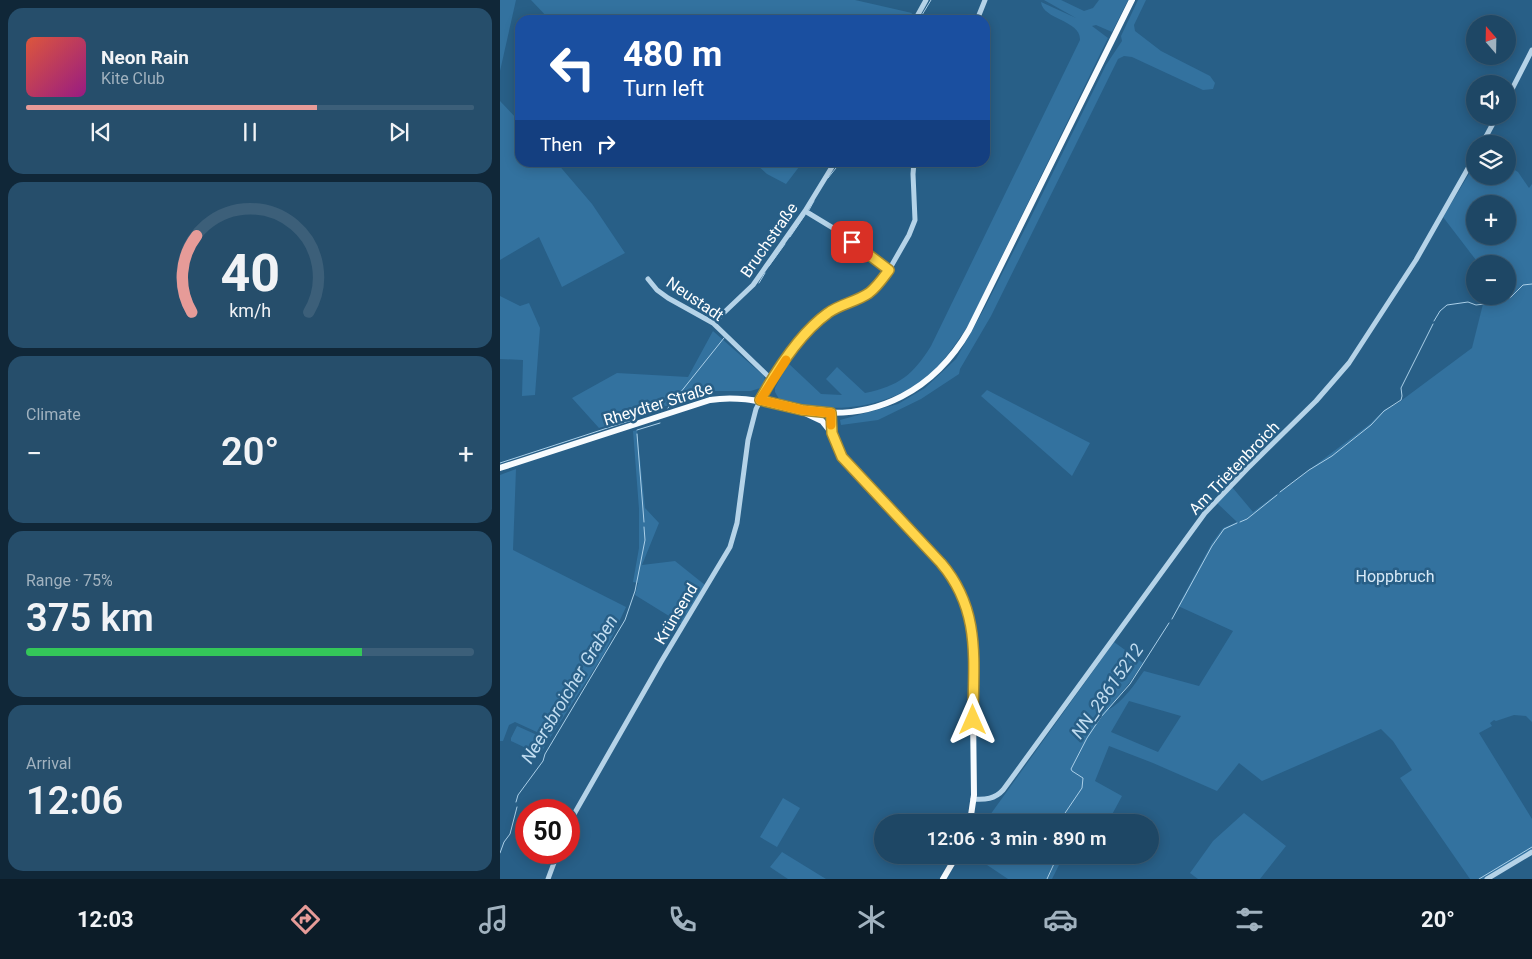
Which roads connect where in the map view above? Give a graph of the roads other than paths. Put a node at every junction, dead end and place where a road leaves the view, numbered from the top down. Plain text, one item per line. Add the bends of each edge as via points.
1 (926, 0) edge
2 (985, 0) edge
3 (1132, 0) edge
4 (918, 15) edge
5 (978, 15) edge
6 (1532, 50) edge
7 (1516, 81) edge
8 (833, 167) edge
9 (914, 167) edge
10 (1466, 172) edge
11 (805, 211) junction
12 (889, 270) junction
13 (648, 279) dead end
14 (713, 323) junction
15 (772, 380) junction
16 (760, 400) junction
17 (794, 408) junction
18 (831, 413) junction
19 (832, 433) junction
20 (500, 468) edge
21 (974, 799) junction
22 (580, 805) edge
23 (971, 814) edge
24 (1532, 852) edge
25 (554, 864) edge
26 (952, 864) edge
27 (548, 879) edge
28 (943, 879) edge
29 (1488, 879) edge

1 - 4 street
2 - 5 street
3 - 18 main road via 973,323 956,351 932,378 906,395 875,407
6 - 7 street
8 - 11 street, Bruchstraße
9 - 12 street via 915,223
10 - 21 street, Am Trietenbroich via 1416,260 1349,363 1316,401 1205,513 1003,790 992,798
11 - 12 street via 838,231
11 - 14 street, Bruchstraße via 747,292
12 - 15 street via 868,294 839,306 818,321
13 - 14 street, Neustadt via 668,298
14 - 15 street, Neustadt
15 - 16 street
16 - 17 main road, Rheydter Straße
16 - 20 main road, Rheydter Straße via 710,400
16 - 22 street, Krünsend via 746,447 737,523 730,547
17 - 18 main road
17 - 19 main road via 819,420
18 - 19 main road
19 - 21 main road via 844,460 945,567 964,599 973,635
21 - 23 main road
24 - 29 street
25 - 27 street
26 - 28 main road

